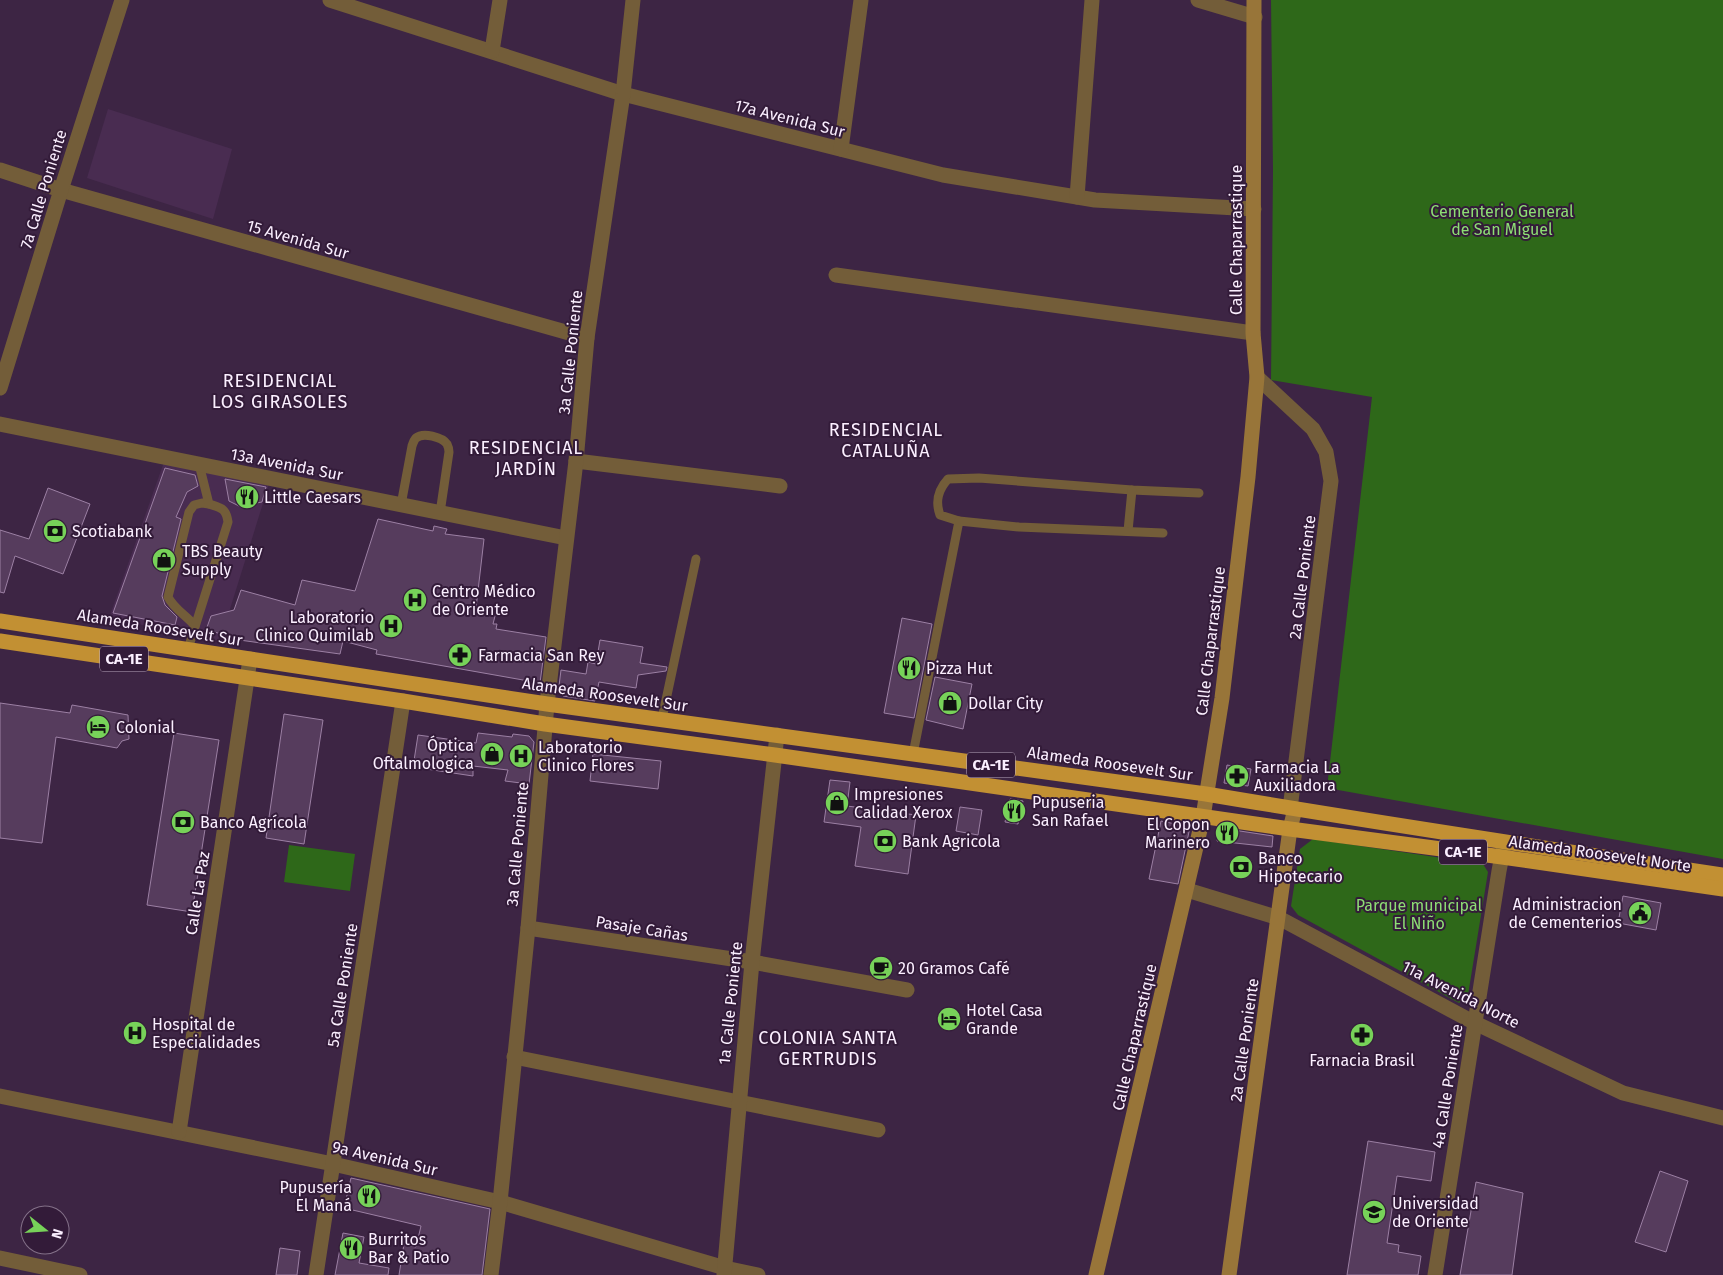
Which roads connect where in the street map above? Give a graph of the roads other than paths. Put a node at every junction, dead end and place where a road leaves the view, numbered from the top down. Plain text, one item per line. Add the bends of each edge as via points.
1 (122, 0) edge
2 (330, 0) edge
3 (500, 0) edge
4 (633, 0) edge
5 (861, 0) edge
6 (1092, 0) edge
7 (1198, 0) edge
8 (1254, 0) edge
9 (1255, 17) junction
10 (492, 51) junction
11 (623, 94) junction
12 (841, 149) junction
13 (0, 170) edge
14 (61, 190) junction
15 (1077, 197) junction
16 (1254, 209) junction
17 (836, 275) dead end
18 (1253, 333) junction
19 (587, 338) junction
20 (1257, 377) junction
21 (0, 388) edge
22 (0, 424) edge
23 (576, 461) junction
24 (199, 464) junction
25 (780, 486) dead end
26 (1132, 490) junction
27 (1199, 493) dead end
28 (209, 504) junction
29 (401, 505) junction
30 (440, 513) junction
31 (959, 521) junction
32 (1128, 531) junction
33 (1164, 533) dead end
34 (566, 538) junction
35 (696, 559) dead end
36 (0, 620) edge
37 (195, 626) junction
38 (0, 641) edge
39 (188, 649) junction
40 (250, 659) junction
41 (247, 678) junction
42 (403, 700) junction
43 (547, 704) junction
44 (659, 719) junction
45 (545, 724) junction
46 (777, 735) junction
47 (775, 755) junction
48 (910, 755) junction
49 (1206, 794) junction
50 (1293, 809) junction
51 (1203, 817) junction
52 (1290, 829) junction
53 (1504, 850) junction
54 (1723, 875) edge
55 (1723, 889) edge
56 (1187, 890) junction
57 (1279, 918) junction
58 (528, 928) junction
59 (752, 962) junction
60 (907, 990) dead end
61 (1475, 1023) junction
62 (514, 1056) junction
63 (0, 1096) edge
64 (738, 1102) junction
65 (1723, 1118) edge
66 (878, 1130) dead end
67 (179, 1132) junction
68 (333, 1164) junction
69 (500, 1202) junction
70 (0, 1258) edge
71 (724, 1271) edge
72 (80, 1275) edge
73 (316, 1275) edge
74 (491, 1275) edge
75 (758, 1275) edge
76 (1096, 1275) edge
77 (1229, 1275) edge
78 (1435, 1275) edge

1 - 14 street, 7a Calle Poniente
2 - 10 street, 17a Avenida Sur
3 - 10 street
4 - 11 street, 3a Calle Poniente
5 - 12 street
6 - 15 street
7 - 9 street
8 - 9 main road, Calle Chaparrastique
9 - 16 main road, Calle Chaparrastique
10 - 11 street, 17a Avenida Sur
11 - 12 street, 17a Avenida Sur
11 - 19 street, 3a Calle Poniente
12 - 15 street, 17a Avenida Sur via 943,175
13 - 14 street, 15 Avenida Sur
14 - 19 street, 15 Avenida Sur
14 - 21 street, 7a Calle Poniente
15 - 16 street, 17a Avenida Sur
16 - 18 main road, Calle Chaparrastique
17 - 18 street
18 - 20 main road, Calle Chaparrastique
19 - 23 street, 3a Calle Poniente
20 - 49 main road, Calle Chaparrastique via 1222,698
20 - 50 street, 2a Calle Poniente via 1313,429 1326,452 1331,481
22 - 24 street, 13a Avenida Sur
23 - 25 street
23 - 34 street, 3a Calle Poniente
24 - 28 lane
24 - 29 street, 13a Avenida Sur
26 - 27 lane
26 - 31 lane via 988,478 948,479 941,487 936,504 940,515
26 - 32 lane
28 - 37 lane via 227,513 228,522
28 - 37 lane via 194,505 189,512 168,597 172,605
29 - 30 street, 13a Avenida Sur
29 - 30 lane via 412,446 416,438 432,436 441,439 449,452
30 - 34 street, 13a Avenida Sur
31 - 32 lane
31 - 48 lane via 914,749
32 - 33 lane
34 - 43 street, 3a Calle Poniente
35 - 44 lane via 663,714
36 - 39 highway, Alameda Roosevelt Sur / CA-1E
37 - 39 lane
38 - 41 highway, CA-1E
39 - 40 highway, Alameda Roosevelt Sur / CA-1E
40 - 41 street, Calle La Paz
40 - 43 highway, Alameda Roosevelt Sur / CA-1E
41 - 42 highway, CA-1E
41 - 67 street, Calle La Paz
42 - 45 highway, CA-1E
42 - 68 street, 5a Calle Poniente
43 - 44 highway, Alameda Roosevelt Sur / CA-1E
43 - 45 street, 3a Calle Poniente
44 - 46 highway, Alameda Roosevelt Sur / CA-1E
45 - 47 highway, CA-1E
45 - 58 street, 3a Calle Poniente
46 - 47 street, 1a Calle Poniente
46 - 48 highway, Alameda Roosevelt Sur / CA-1E
47 - 51 highway, CA-1E
47 - 59 street, 1a Calle Poniente
48 - 49 highway, Alameda Roosevelt Sur / CA-1E
49 - 50 highway, Alameda Roosevelt Norte / CA-1E
49 - 51 main road, Calle Chaparrastique
50 - 52 main road, 2a Calle Poniente
50 - 53 highway, Alameda Roosevelt Norte / CA-1E
51 - 52 highway, Alameda Roosevelt Norte / CA-1E
51 - 56 main road, Calle Chaparrastique
52 - 53 highway, Alameda Roosevelt Norte / CA-1E
52 - 57 main road, 2a Calle Poniente
53 - 54 highway, Alameda Roosevelt Norte / CA-1E
53 - 55 highway, Alameda Roosevelt Norte / CA-1E
53 - 61 street, 4a Calle Poniente
56 - 57 street, 11a Avenida Norte
56 - 76 main road, Calle Chaparrastique
57 - 61 street, 11a Avenida Norte
57 - 77 main road, 2a Calle Poniente
58 - 59 street, Pasaje Cañas
58 - 62 street, 3a Calle Poniente
59 - 60 street, Pasaje Cañas
59 - 64 street, 1a Calle Poniente
61 - 65 street, 11a Avenida Norte via 1623,1093
61 - 78 street, 4a Calle Poniente
62 - 64 street
62 - 69 street, 3a Calle Poniente
63 - 67 street, 9a Avenida Sur
64 - 66 street
64 - 71 street, 1a Calle Poniente
67 - 68 street, 9a Avenida Sur
68 - 69 street, 9a Avenida Sur
68 - 73 street, 5a Calle Poniente
69 - 71 street, 9a Avenida Sur
69 - 74 street, 3a Calle Poniente
70 - 72 street
71 - 75 street, 9a Avenida Sur

